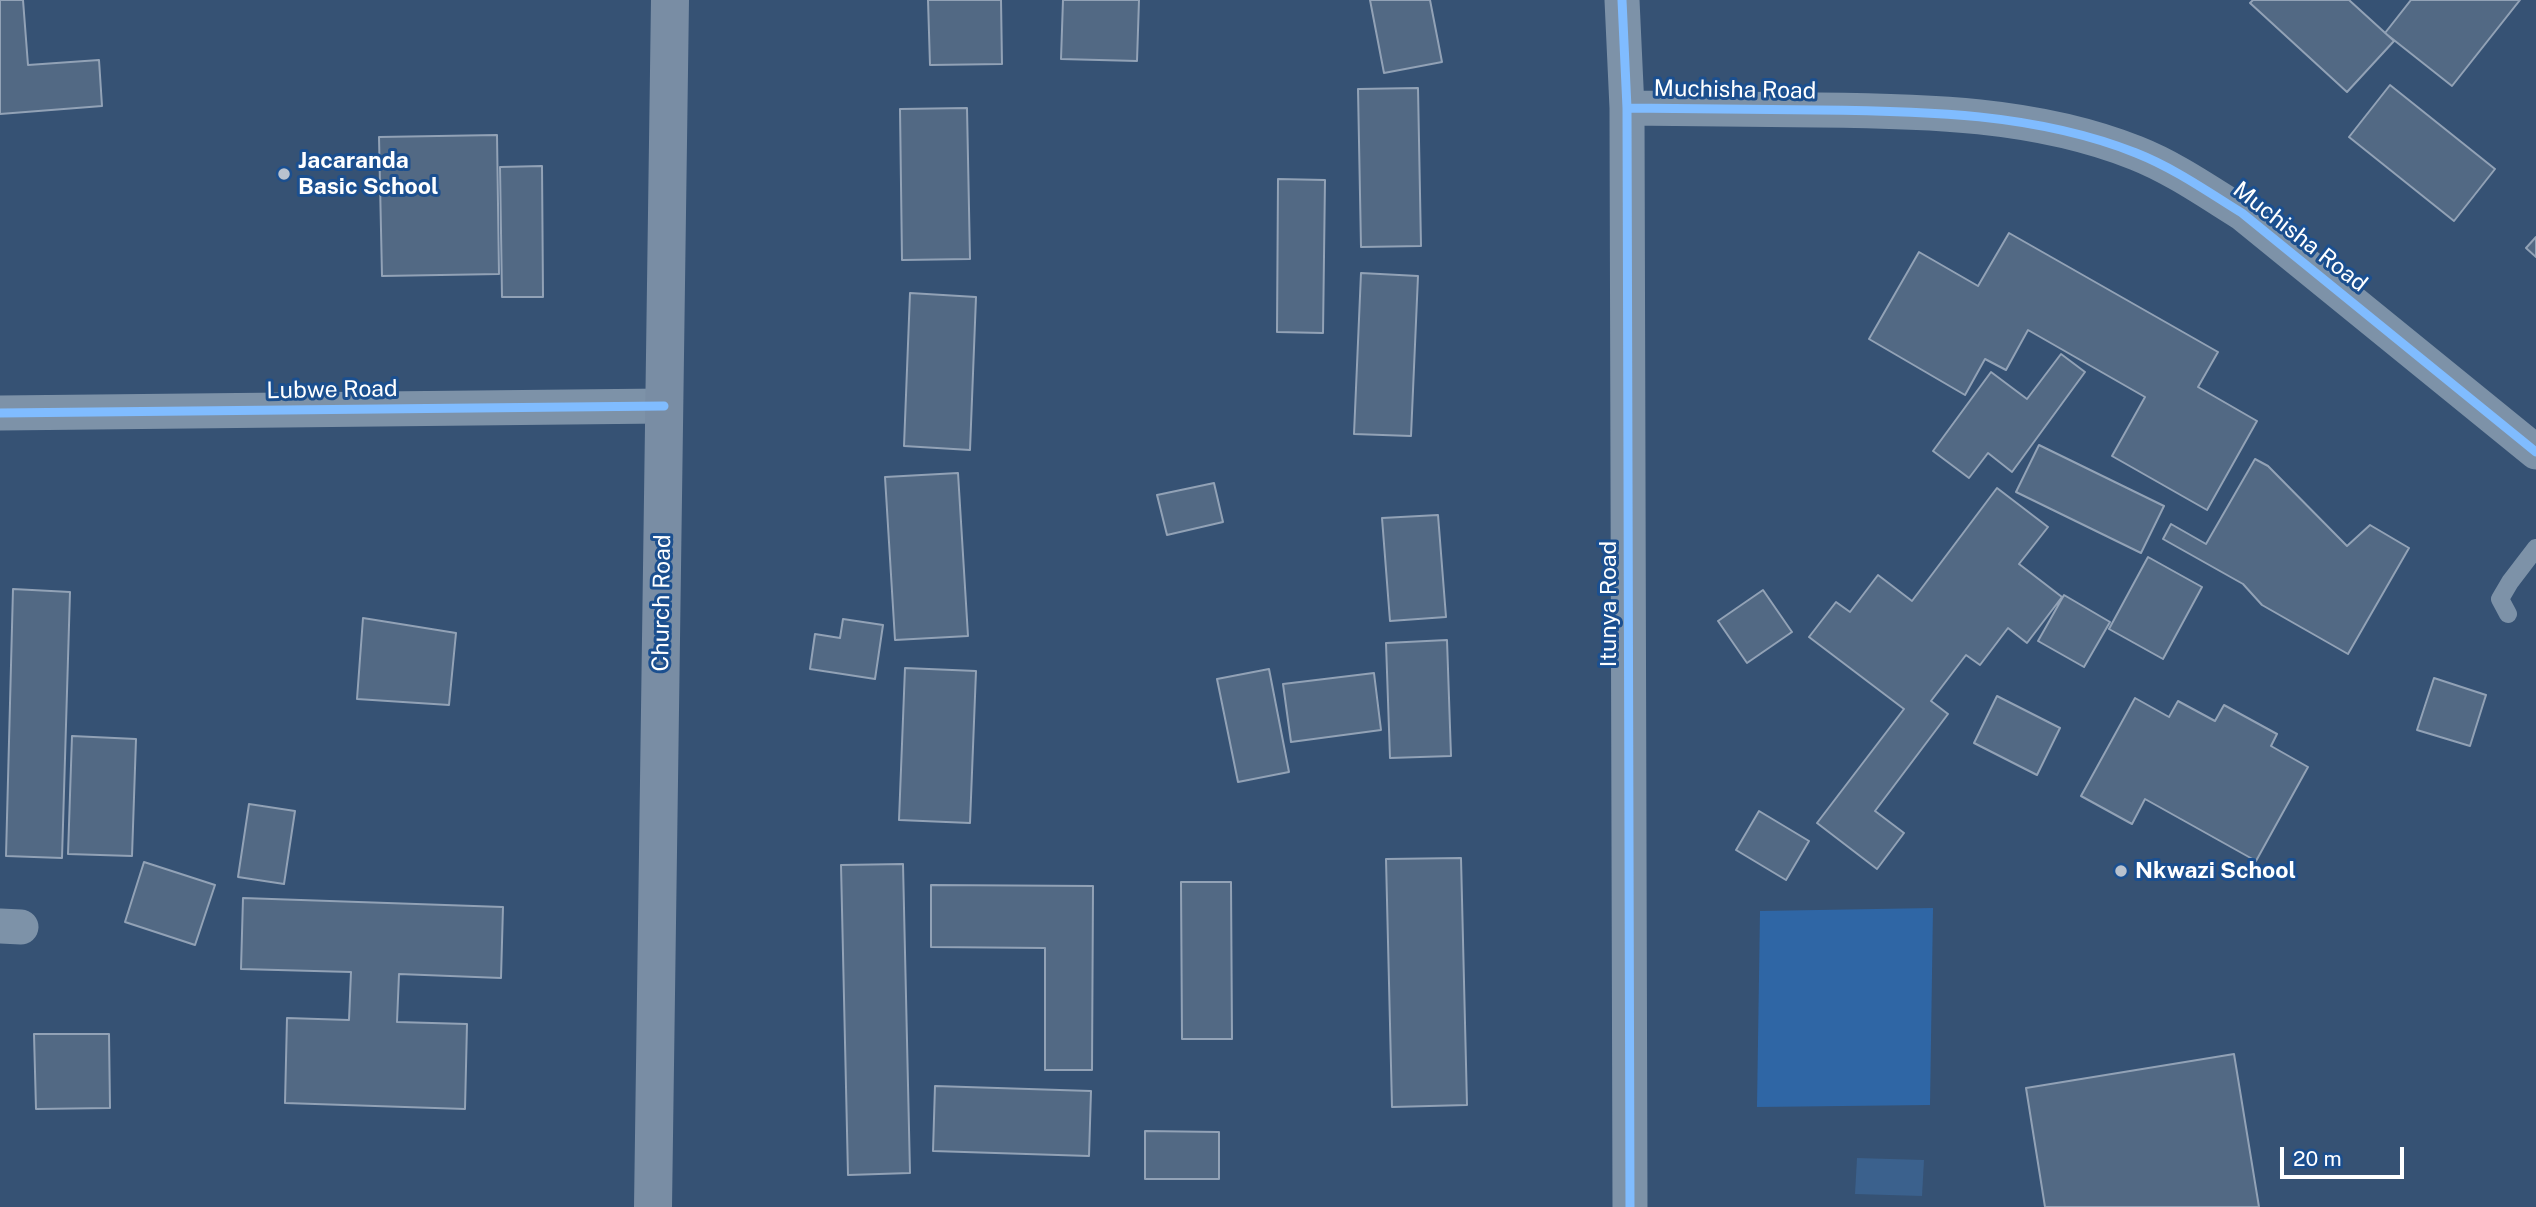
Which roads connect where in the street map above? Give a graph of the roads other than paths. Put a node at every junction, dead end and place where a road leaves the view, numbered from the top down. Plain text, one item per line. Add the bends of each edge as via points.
1 (670, 0) edge
2 (1622, 0) edge
3 (1627, 108) junction
4 (664, 405) junction
5 (0, 413) edge
6 (2536, 452) edge
7 (2536, 548) edge
8 (2508, 614) dead end
9 (653, 1207) edge
10 (1630, 1207) edge

1 - 4 main road, Church Road
2 - 3 street, Itunya Road
3 - 6 street, Muchisha Road via 1923,111 2076,134 2137,154 2242,213
3 - 10 street, Itunya Road
4 - 5 street, Lubwe Road
4 - 9 main road, Church Road
7 - 8 lane via 2500,599

